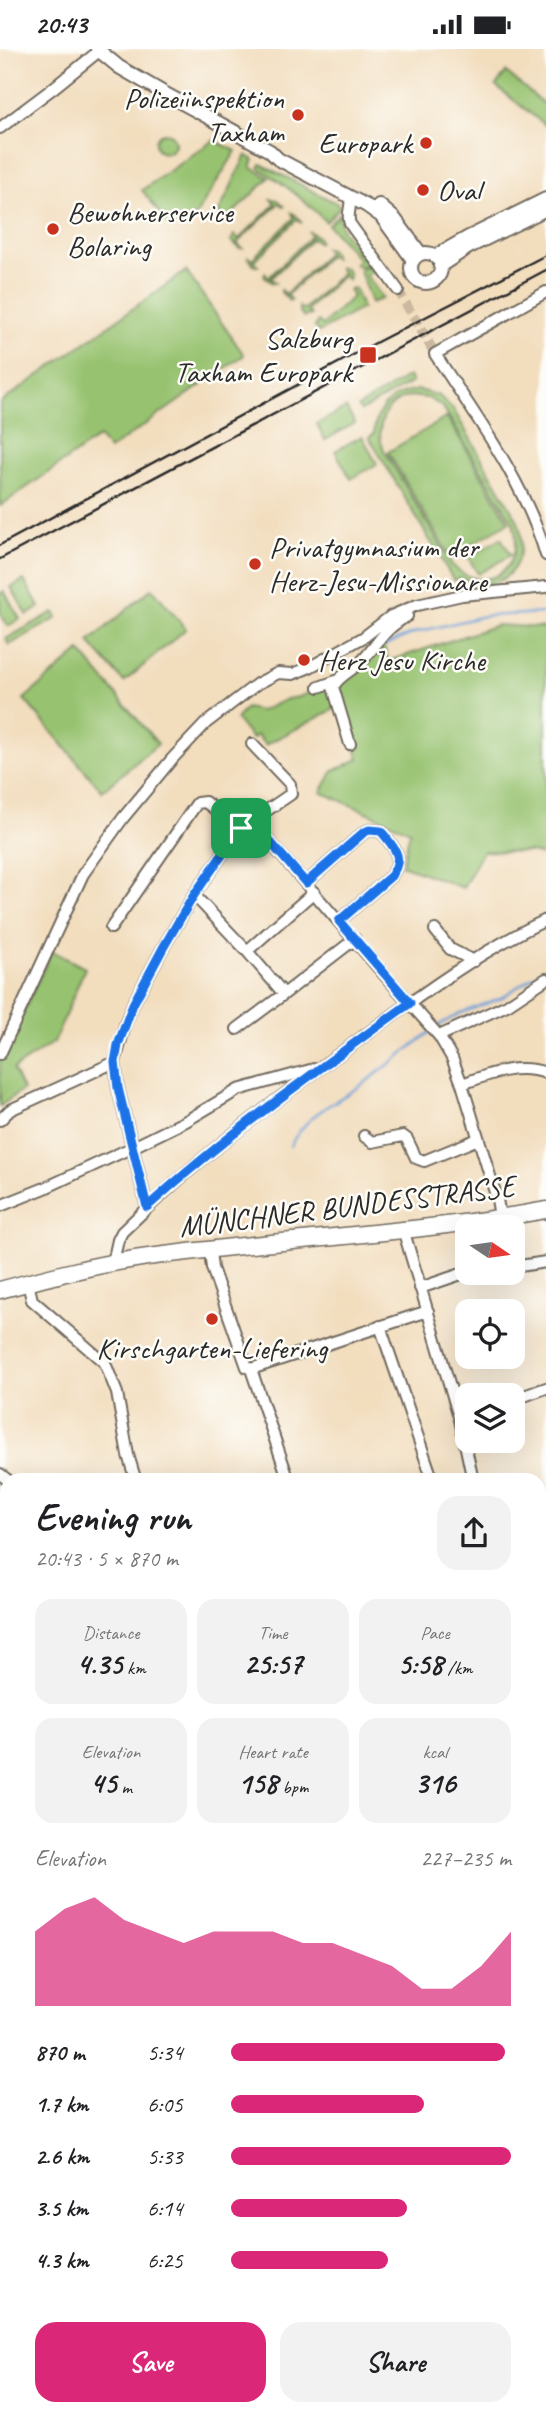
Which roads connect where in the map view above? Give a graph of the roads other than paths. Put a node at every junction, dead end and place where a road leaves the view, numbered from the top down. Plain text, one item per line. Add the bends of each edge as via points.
1 (98, 50) edge
2 (0, 128) edge
3 (270, 151) junction
4 (350, 198) junction
5 (546, 199) edge
6 (546, 209) edge
7 (417, 257) junction
8 (438, 261) junction
9 (398, 290) tunnel mouth
10 (546, 292) edge
11 (542, 530) edge
12 (546, 555) edge
13 (546, 587) edge
14 (430, 602) junction
15 (336, 681) junction
16 (319, 687) dead end
17 (251, 744) dead end
18 (350, 744) dead end
19 (251, 820) junction
20 (241, 828) junction
21 (310, 888) junction
22 (194, 895) junction
23 (546, 910) edge
24 (546, 920) edge
25 (339, 921) junction
26 (532, 926) junction
27 (111, 928) dead end
28 (435, 930) dead end
29 (355, 939) junction
30 (247, 951) junction
31 (474, 961) junction
32 (546, 979) edge
33 (284, 994) junction
34 (410, 1003) junction
35 (237, 1029) dead end
36 (435, 1031) junction
37 (0, 1054) edge
38 (115, 1062) junction
39 (321, 1067) junction
40 (546, 1073) edge
41 (462, 1084) junction
42 (0, 1120) edge
43 (364, 1136) dead end
44 (477, 1137) junction
45 (133, 1147) junction
46 (0, 1206) edge
47 (147, 1207) junction
48 (546, 1210) edge
49 (500, 1215) edge
50 (513, 1215) edge
51 (455, 1223) edge
52 (403, 1229) junction
53 (210, 1251) junction
54 (113, 1262) junction
55 (546, 1262) edge
56 (525, 1265) edge
57 (455, 1276) edge
58 (28, 1283) junction
59 (420, 1288) junction
60 (0, 1290) edge
61 (428, 1311) junction
62 (380, 1326) junction
63 (251, 1369) junction
64 (546, 1388) edge
65 (455, 1394) edge
66 (525, 1396) edge
67 (468, 1453) edge
68 (134, 1473) edge
69 (286, 1473) edge
70 (430, 1473) edge
71 (472, 1473) edge

1 - 2 street
1 - 3 street via 119,67
3 - 4 street
3 - 7 street via 380,206 396,219
4 - 7 street via 381,216
4 - 9 street via 350,225
5 - 8 street via 467,238
6 - 8 street
7 - 8 street
7 - 8 street via 412,273 422,282 435,279 440,271
10 - 11 street via 435,354
11 - 12 street
13 - 14 street
14 - 15 street via 389,627 361,662
14 - 37 street via 391,616 299,672 278,673 257,684 206,723 123,818 83,874
15 - 16 street
15 - 18 street via 333,691
17 - 19 street via 290,784 291,794
19 - 20 street
19 - 21 street
20 - 22 street
20 - 27 street via 205,802 197,803
21 - 25 street
21 - 25 street via 363,833 381,831 399,859 395,870
21 - 30 street
22 - 30 street
22 - 38 street via 133,1004
23 - 26 street
24 - 26 street
25 - 29 street
26 - 31 street
28 - 31 street via 450,949
29 - 33 street
29 - 34 street
30 - 33 street
31 - 34 street
32 - 36 street via 507,1005
33 - 35 street
34 - 36 street
34 - 39 street
36 - 41 street
38 - 42 street via 10,1110
38 - 45 street
39 - 45 street via 238,1090
39 - 47 street
40 - 41 street via 510,1069
41 - 44 street
43 - 44 street via 372,1142 403,1136 418,1159 427,1160
44 - 49 street
45 - 46 street
45 - 47 street
47 - 54 street via 122,1232
48 - 50 main road, MÜNCHNER BUNDESSTRASSE
51 - 52 main road, MÜNCHNER BUNDESSTRASSE
52 - 53 main road, MÜNCHNER BUNDESSTRASSE
52 - 59 street
53 - 54 main road, MÜNCHNER BUNDESSTRASSE
53 - 63 street via 212,1268
54 - 58 main road, MÜNCHNER BUNDESSTRASSE
55 - 56 street
57 - 59 street
58 - 60 main road, MÜNCHNER BUNDESSTRASSE
58 - 68 street via 32,1300 99,1358 117,1393
59 - 61 street
61 - 62 street
61 - 65 street
62 - 63 street
62 - 70 street
63 - 69 street
64 - 66 street
67 - 71 street

